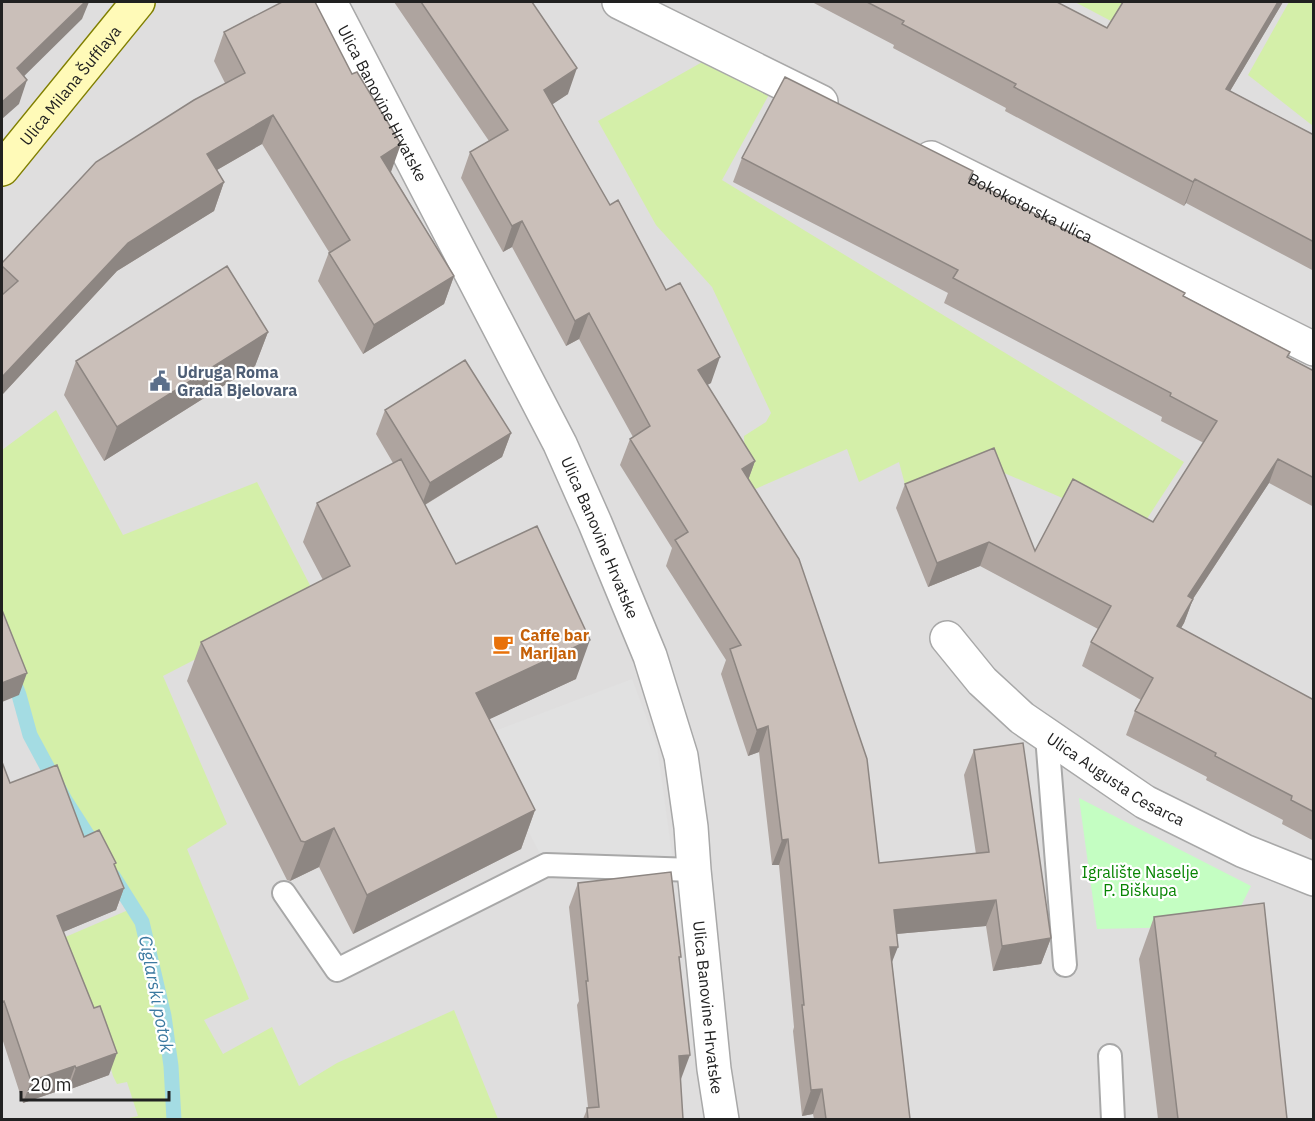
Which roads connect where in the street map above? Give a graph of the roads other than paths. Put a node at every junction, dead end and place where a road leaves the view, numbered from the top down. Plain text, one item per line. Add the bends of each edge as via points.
1 (138, 2) edge
2 (330, 2) edge
3 (619, 2) edge
4 (842, 113) edge
5 (906, 145) edge
6 (2, 169) edge
7 (1314, 349) edge
8 (947, 638) dead end
9 (1047, 736) junction
10 (694, 870) junction
11 (1314, 879) edge
12 (284, 893) dead end
13 (1065, 965) dead end
14 (1110, 1056) dead end
15 (722, 1119) edge
16 (1113, 1119) edge

1 - 6 street, Ulica Milana Šufflaya
2 - 10 street, Ulica Banovine Hrvatske via 560,444 617,577 650,656 681,756
3 - 4 street
5 - 7 street, Bokokotorska ulica
8 - 9 street, Ulica Augusta Cesarca via 982,681
9 - 11 street, Ulica Augusta Cesarca via 1145,802 1244,851
9 - 13 lane
10 - 12 lane via 546,865 337,970
10 - 15 street, Ulica Banovine Hrvatske
14 - 16 lane

